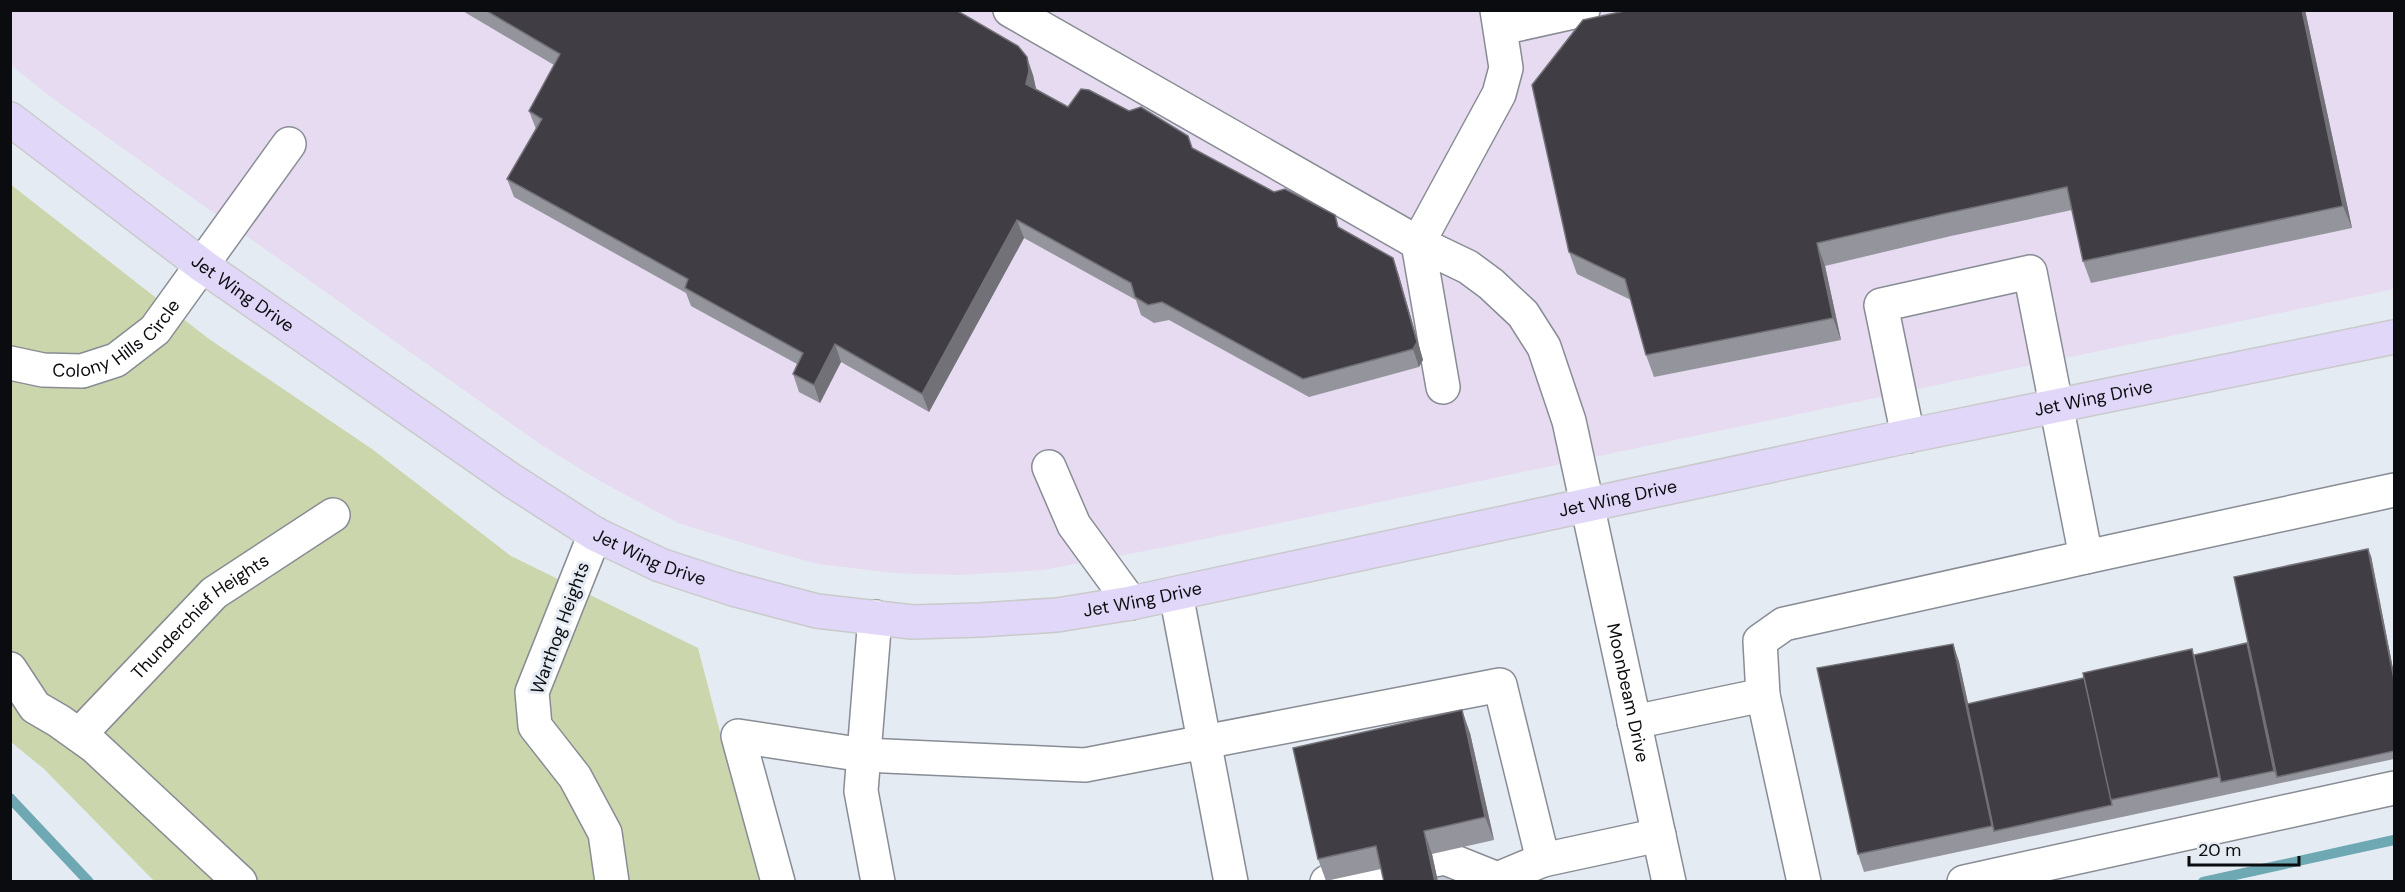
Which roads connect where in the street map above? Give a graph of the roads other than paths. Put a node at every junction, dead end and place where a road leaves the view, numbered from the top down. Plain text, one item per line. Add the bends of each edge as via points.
1 (1010, 10) edge
2 (1583, 10) edge
3 (1499, 20) edge
4 (10, 119) edge
5 (289, 144) dead end
6 (1418, 243) junction
7 (203, 266) junction
8 (2394, 337) edge
9 (10, 363) edge
10 (1443, 387) dead end
11 (2057, 405) junction
12 (1908, 436) junction
13 (1049, 467) dead end
14 (2394, 490) edge
15 (1587, 505) junction
16 (333, 515) dead end
17 (595, 534) junction
18 (2086, 557) junction
19 (1176, 594) junction
20 (1131, 603) junction
21 (875, 617) junction
22 (10, 669) edge
23 (1763, 695) junction
24 (1634, 723) junction
25 (78, 735) junction
26 (1204, 742) junction
27 (864, 755) junction
28 (2394, 788) edge
29 (1659, 836) junction
30 (1543, 860) junction
31 (1441, 868) tunnel mouth
32 (1384, 870) edge
33 (1493, 880) edge
34 (240, 882) edge
35 (612, 882) edge
36 (778, 882) edge
37 (878, 882) edge
38 (1231, 882) edge
39 (1327, 882) edge
40 (1669, 882) edge
41 (1804, 882) edge
42 (1964, 882) edge

1 - 6 street, Moonbeam Drive
2 - 3 street
3 - 6 street via 1506,68 1499,94
4 - 7 main road, Jet Wing Drive
5 - 7 street, Colony Hills Circle
6 - 10 street
6 - 15 street, Moonbeam Drive via 1468,267 1523,314 1544,347 1569,421
7 - 9 street, Colony Hills Circle via 155,330 116,360 82,371 43,370
7 - 17 main road, Jet Wing Drive
8 - 11 main road, Jet Wing Drive
11 - 12 main road, Jet Wing Drive
11 - 12 street via 2031,272 1881,305
11 - 18 street
12 - 15 main road, Jet Wing Drive
13 - 20 street via 1074,525
14 - 18 street
15 - 19 main road, Jet Wing Drive
15 - 24 street, Moonbeam Drive
16 - 25 street, Thunderchief Heights via 214,593
17 - 21 main road, Jet Wing Drive via 660,565 734,589 817,611
17 - 35 street, Warthog Heights via 532,692 535,726 575,777 604,833
18 - 23 street via 1784,624 1760,642
19 - 20 main road, Jet Wing Drive
19 - 26 street
20 - 21 main road, Jet Wing Drive via 1057,615 980,620 912,622
21 - 27 street
22 - 25 street via 35,707
23 - 24 street
23 - 41 street
24 - 29 street, Moonbeam Drive
25 - 34 street
26 - 27 street via 1085,765
26 - 30 street via 1500,685
26 - 38 street
27 - 36 street via 738,736
27 - 37 street via 861,791
28 - 42 street
29 - 30 street
29 - 40 street, Moonbeam Drive
30 - 33 street
31 - 33 street
32 - 39 street

